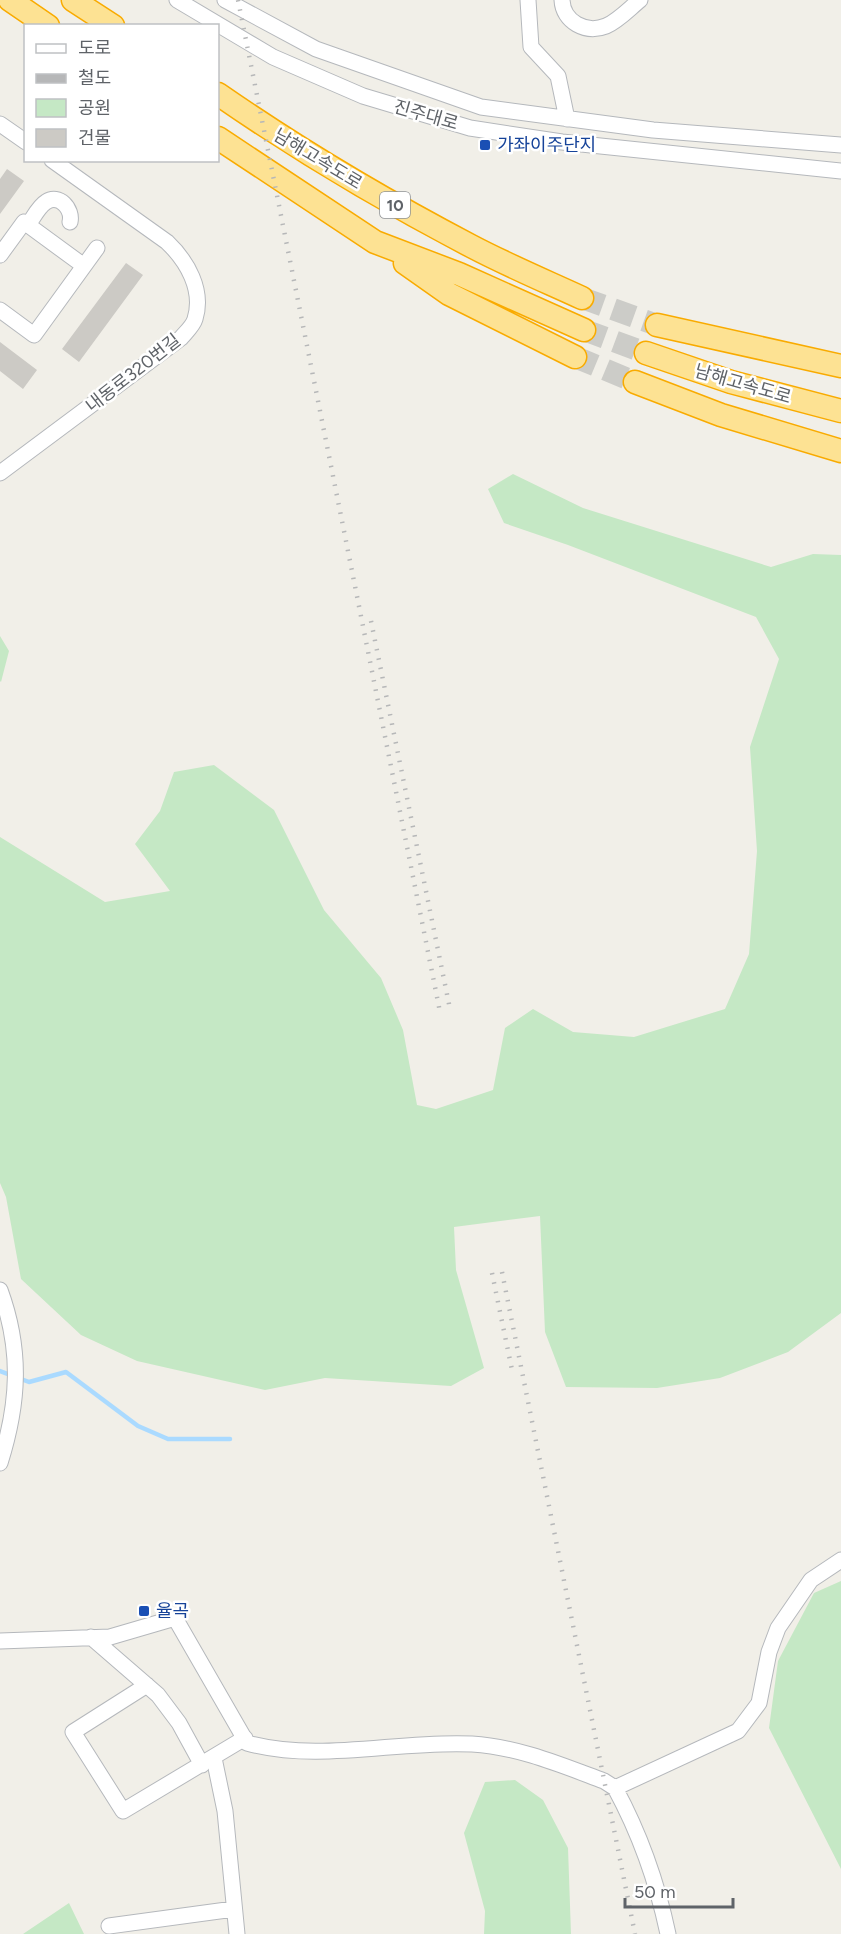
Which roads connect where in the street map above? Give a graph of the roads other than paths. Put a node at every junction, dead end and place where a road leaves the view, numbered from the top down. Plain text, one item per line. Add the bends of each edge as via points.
1 (10, 0) edge
2 (73, 0) edge
3 (177, 0) edge
4 (225, 0) edge
5 (528, 0) edge
6 (562, 0) edge
7 (640, 0) edge
8 (45, 24) edge
9 (110, 24) edge
10 (217, 24) edge
11 (219, 25) edge
12 (219, 95) edge
13 (567, 119) junction
14 (0, 124) edge
15 (219, 139) edge
16 (24, 141) edge
17 (841, 145) edge
18 (55, 162) edge
19 (841, 171) edge
20 (70, 222) dead end
21 (28, 225) junction
22 (375, 242) junction
23 (97, 248) dead end
24 (0, 255) edge
25 (84, 266) junction
26 (582, 298) tunnel mouth
27 (0, 310) edge
28 (657, 325) tunnel mouth
29 (584, 330) tunnel mouth
30 (646, 353) tunnel mouth
31 (575, 357) tunnel mouth
32 (841, 366) edge
33 (635, 382) tunnel mouth
34 (841, 411) edge
35 (841, 451) edge
36 (0, 473) edge
37 (0, 1290) edge
38 (0, 1463) edge
39 (841, 1560) edge
40 (91, 1637) junction
41 (0, 1641) edge
42 (147, 1685) junction
43 (245, 1738) junction
44 (208, 1761) junction
45 (615, 1788) junction
46 (234, 1909) junction
47 (109, 1926) dead end
48 (237, 1934) edge
49 (668, 1934) edge

1 - 8 highway
2 - 9 highway
3 - 10 street, 진주대로
4 - 13 street, 진주대로 via 316,49 417,86 481,106
5 - 13 street via 531,46 558,76
6 - 7 street via 562,9 573,23 589,29 607,26
11 - 19 street, 진주대로 via 273,57 353,92 470,128 562,142
12 - 26 highway, 남해고속도로 / 10 via 281,138 382,198 473,248
13 - 17 street, 진주대로
14 - 16 street
15 - 22 highway, 남해고속도로 / 10
18 - 36 street, 내동로320번길 via 183,257 196,292 195,321 181,338
20 - 21 street via 68,207 51,199
21 - 24 street via 24,222
21 - 25 street
22 - 29 highway, 남해고속도로 / 10 via 459,274
22 - 31 highway via 449,294
23 - 25 street
25 - 27 street via 34,335
28 - 32 highway, 남해고속도로
30 - 34 highway, 남해고속도로 via 731,382
33 - 35 highway via 721,416
37 - 38 street via 17,1369 11,1430
39 - 45 street via 811,1580 777,1628 759,1703 738,1731
40 - 41 street
40 - 42 street
40 - 43 street via 110,1636 175,1618
42 - 44 street via 159,1695
42 - 44 street via 73,1732 123,1811
43 - 44 street
43 - 45 street via 247,1743 265,1748 322,1750 497,1746 604,1780
44 - 46 street via 225,1811
45 - 49 street via 638,1834 660,1896
46 - 47 street
46 - 48 street

